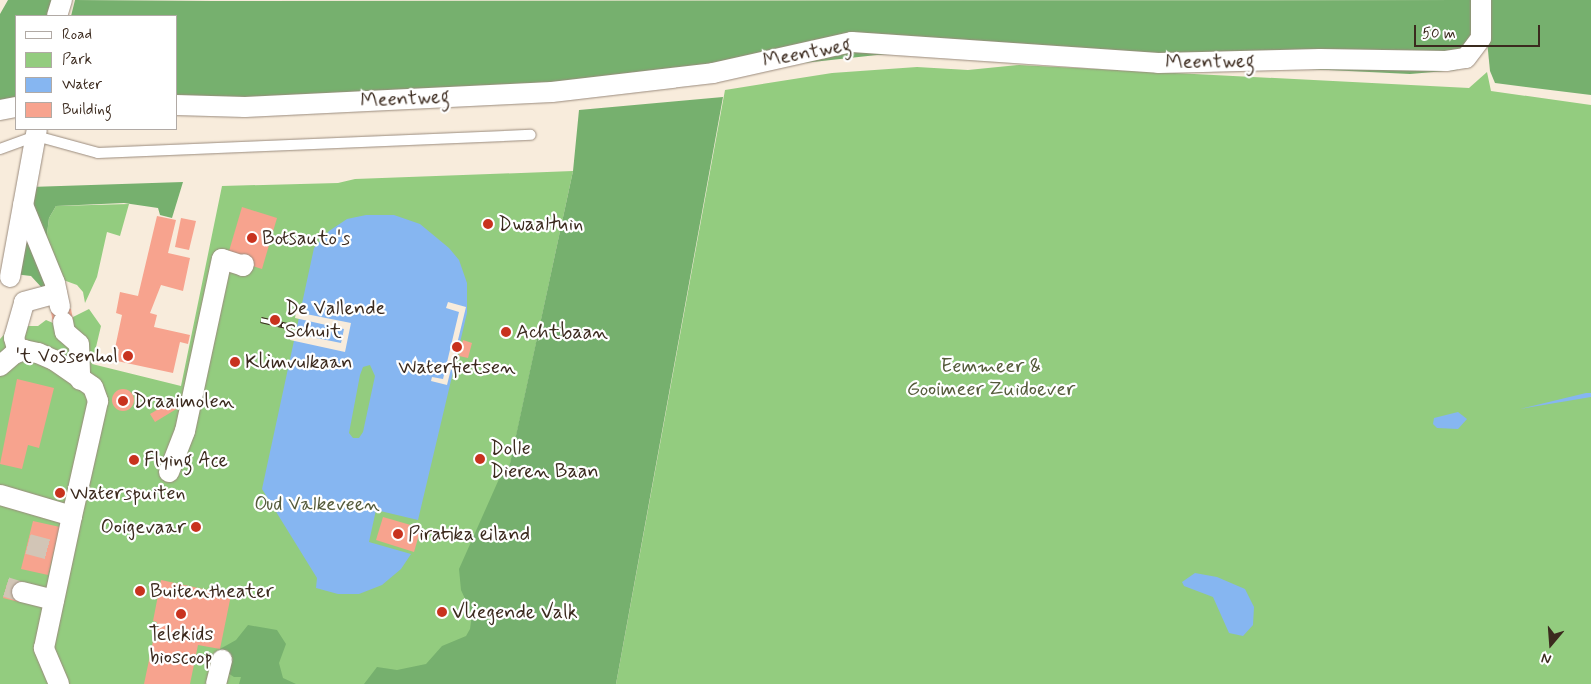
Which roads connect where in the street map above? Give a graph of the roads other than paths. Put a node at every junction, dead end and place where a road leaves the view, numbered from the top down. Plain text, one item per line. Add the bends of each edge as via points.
1 (62, 0) edge
2 (1481, 0) edge
3 (57, 15) edge
4 (178, 105) edge
5 (15, 107) edge
6 (0, 110) edge
7 (36, 133) edge
8 (531, 135) dead end
9 (0, 149) edge
10 (23, 205) junction
11 (244, 264) dead end
12 (10, 277) dead end
13 (60, 307) junction
14 (18, 352) junction
15 (0, 366) edge
16 (80, 380) junction
17 (169, 472) dead end
18 (0, 495) edge
19 (72, 516) junction
20 (22, 592) tunnel mouth
21 (54, 600) junction
22 (222, 660) dead end
23 (55, 681) edge
24 (216, 684) edge

1 - 3 street
2 - 4 street, Meentweg via 1481,38 1466,58 1446,61 1320,59 1158,63 852,42 713,73 552,92 246,107
5 - 6 street
7 - 8 lane via 98,153
7 - 9 lane
7 - 10 street
10 - 12 street
10 - 13 street
11 - 17 street via 222,259 192,404
13 - 14 street via 24,302 14,338
13 - 16 street via 66,332 79,344
14 - 15 street
14 - 16 street via 31,352 54,360
16 - 19 street via 93,387 98,401
18 - 19 street
19 - 21 street
20 - 21 street
21 - 23 street via 44,648
22 - 24 street

